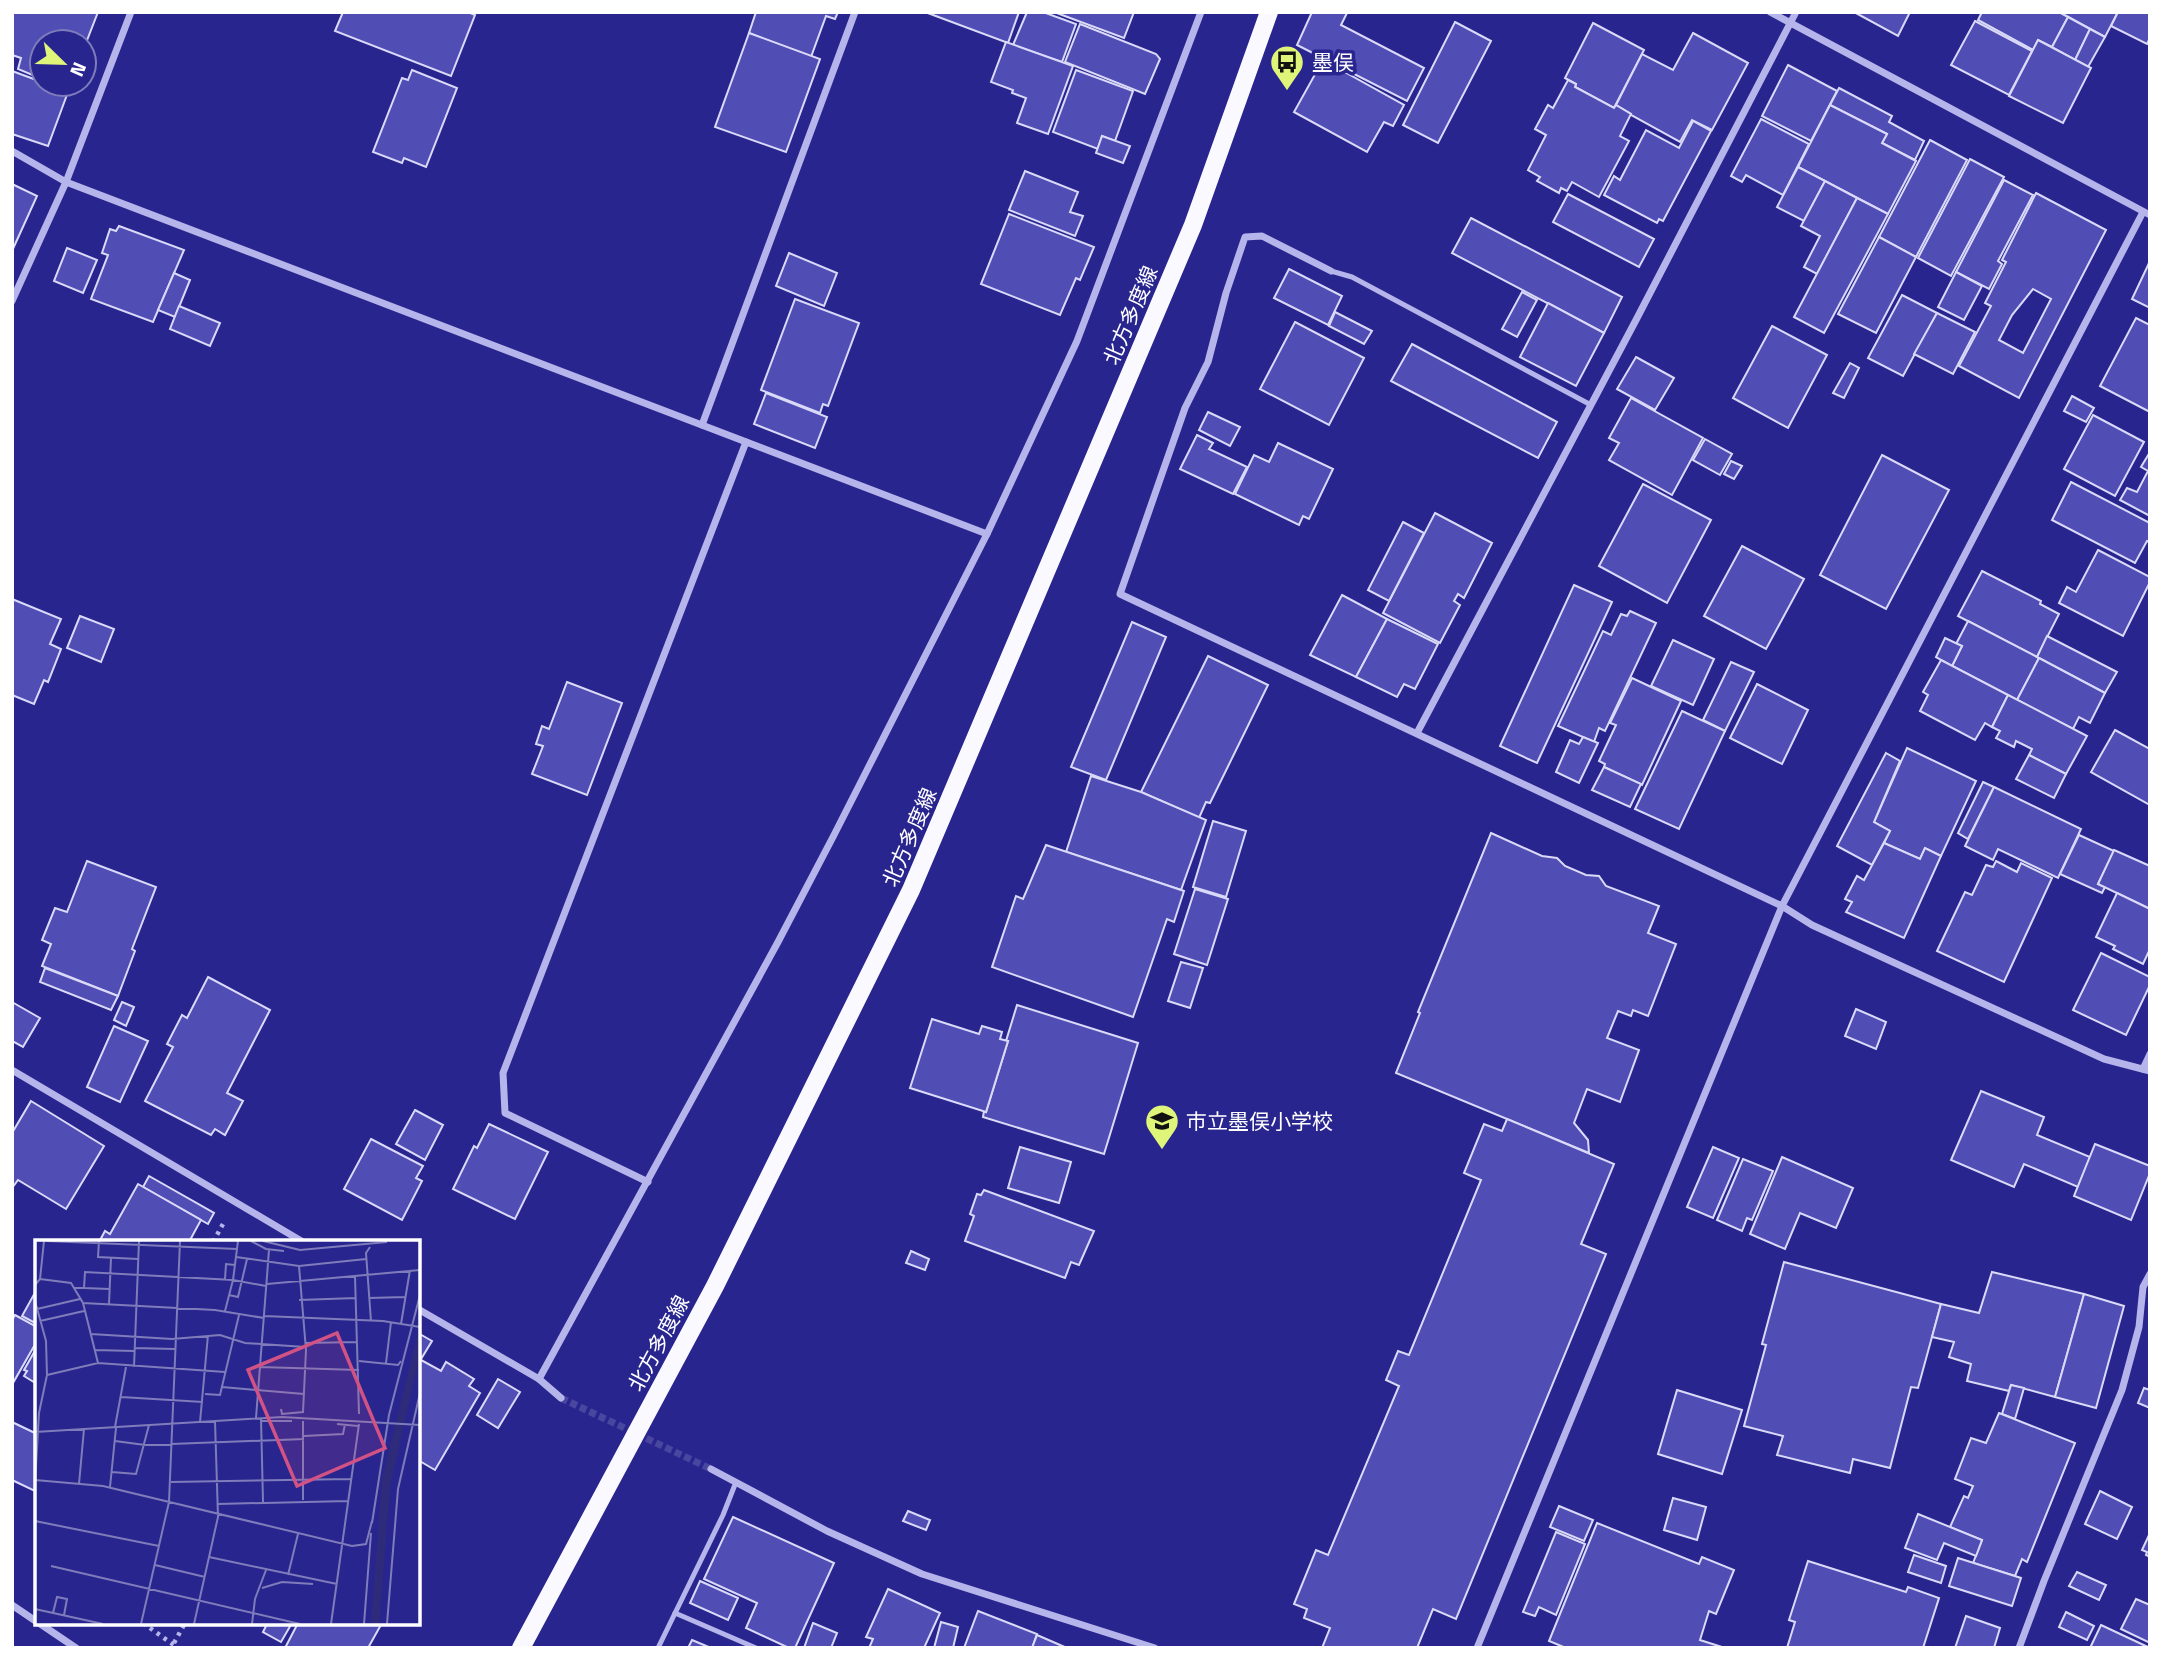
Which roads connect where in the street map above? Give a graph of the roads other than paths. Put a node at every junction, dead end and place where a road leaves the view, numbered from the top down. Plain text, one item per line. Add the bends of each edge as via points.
1 (131, 12) edge
2 (855, 12) edge
3 (1201, 12) edge
4 (1269, 12) edge
5 (1770, 12) edge
6 (1796, 12) edge
7 (1791, 23) junction
8 (12, 151) edge
9 (66, 182) junction
10 (2146, 214) edge
11 (1331, 271) joint
12 (12, 301) edge
13 (1591, 405) junction
14 (702, 425) junction
15 (746, 442) junction
16 (987, 534) junction
17 (1417, 733) junction
18 (1782, 906) junction
19 (2150, 1054) edge
20 (12, 1070) edge
21 (2146, 1070) edge
22 (648, 1182) junction
23 (300, 1240) edge
24 (2150, 1274) edge
25 (420, 1310) edge
26 (539, 1379) junction
27 (561, 1398) tunnel mouth
28 (710, 1469) tunnel mouth
29 (736, 1482) junction
30 (12, 1605) edge
31 (675, 1613) junction
32 (35, 1620) edge
33 (42, 1625) edge
34 (76, 1648) edge
35 (521, 1648) edge
36 (657, 1648) edge
37 (756, 1648) edge
38 (1155, 1648) edge
39 (1477, 1648) edge
40 (2019, 1648) edge

1 - 9 street
2 - 14 street
3 - 16 street via 1077,341
4 - 35 main road, 北方多度線 via 1194,225 911,890 715,1286
5 - 7 street
6 - 7 street
7 - 10 street
7 - 13 street
8 - 9 street
9 - 12 street
9 - 14 street
10 - 18 street
11 - 13 lane via 1352,277
11 - 17 street via 1262,236 1245,237 1209,362 1185,408 1119,594
13 - 17 street
14 - 15 street
15 - 16 street
15 - 22 street via 503,1073 505,1113
16 - 22 street via 834,835
17 - 18 street
18 - 21 street via 1812,925 2104,1059
18 - 39 street
19 - 21 street
20 - 23 street
22 - 26 street
24 - 40 street via 2143,1287 2139,1327 2122,1390
25 - 26 street
26 - 27 street
28 - 29 street
29 - 31 lane
29 - 38 street via 827,1531 922,1574
30 - 32 street
31 - 36 lane
31 - 37 lane
33 - 34 street

